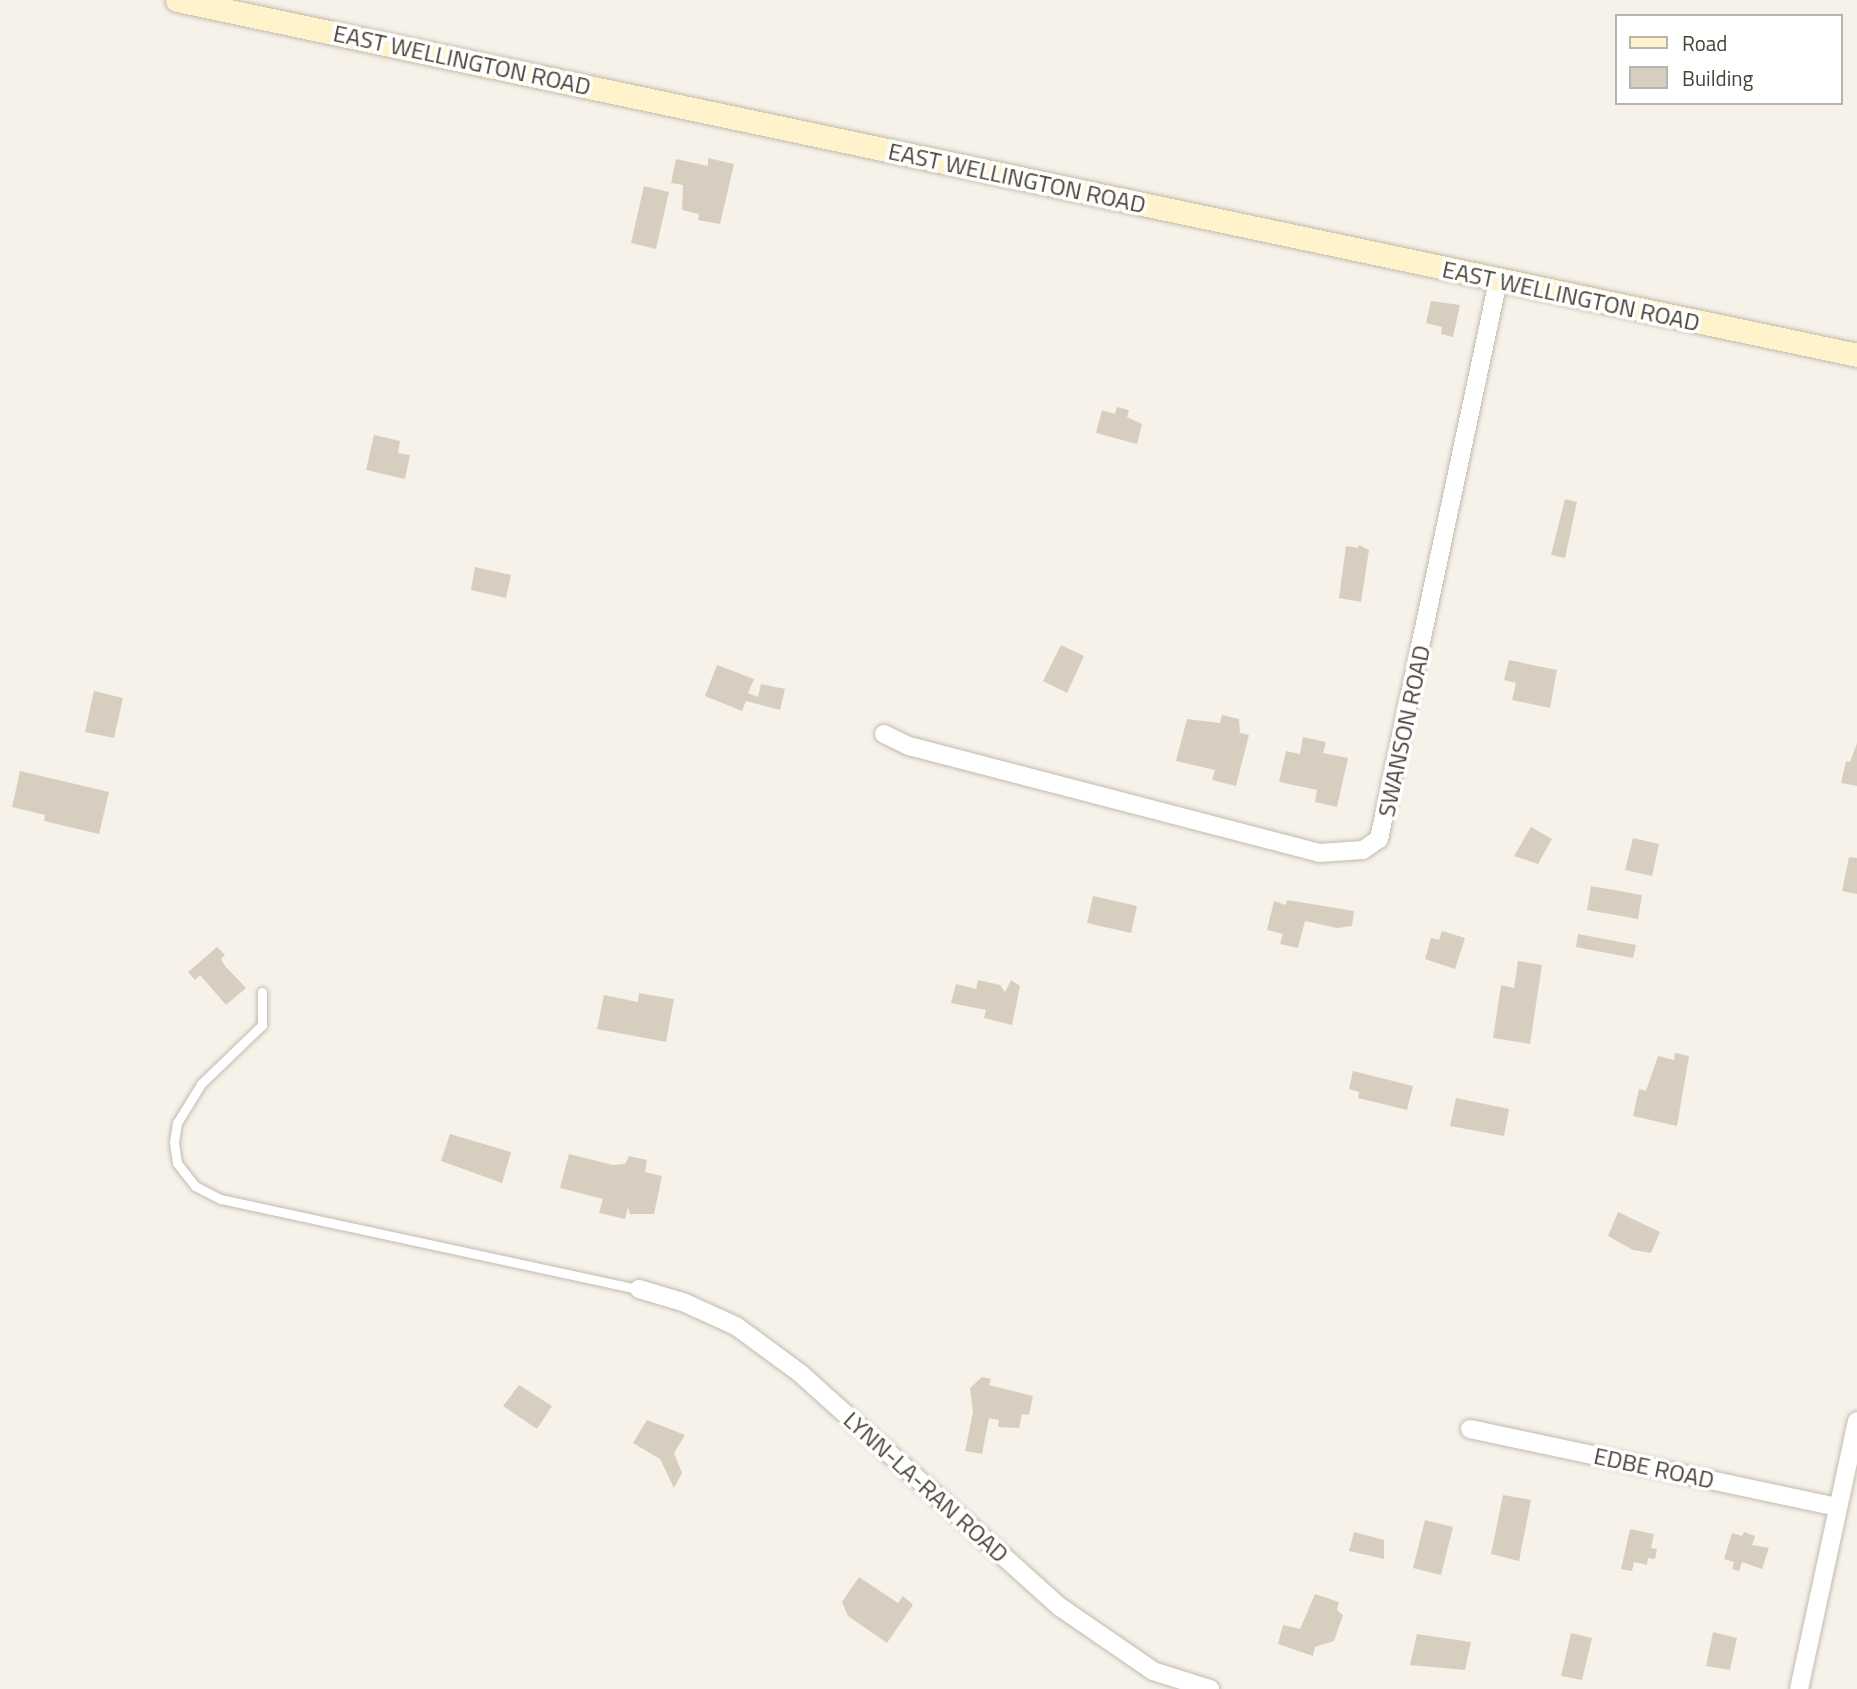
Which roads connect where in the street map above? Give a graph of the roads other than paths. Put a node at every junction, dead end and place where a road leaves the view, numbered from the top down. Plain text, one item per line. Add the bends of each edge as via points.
1 (177, 0) edge
2 (1498, 281) junction
3 (1857, 355) edge
4 (884, 734) dead end
5 (262, 992) dead end
6 (639, 1289) joint
7 (1857, 1421) edge
8 (1470, 1429) dead end
9 (1838, 1507) junction
10 (1210, 1689) edge
11 (1799, 1689) edge

1 - 2 street, EAST WELLINGTON ROAD
2 - 3 street, EAST WELLINGTON ROAD
2 - 4 street, SWANSON ROAD via 1379,839 1363,850 1319,853 921,750
5 - 6 lane via 262,1025 201,1084 177,1123 177,1163 195,1186 221,1199
6 - 10 street, LYNN-LA-RAN ROAD via 683,1301 736,1326 801,1374 1059,1607 1153,1671
7 - 9 street
8 - 9 street, EDBE ROAD
9 - 11 street

